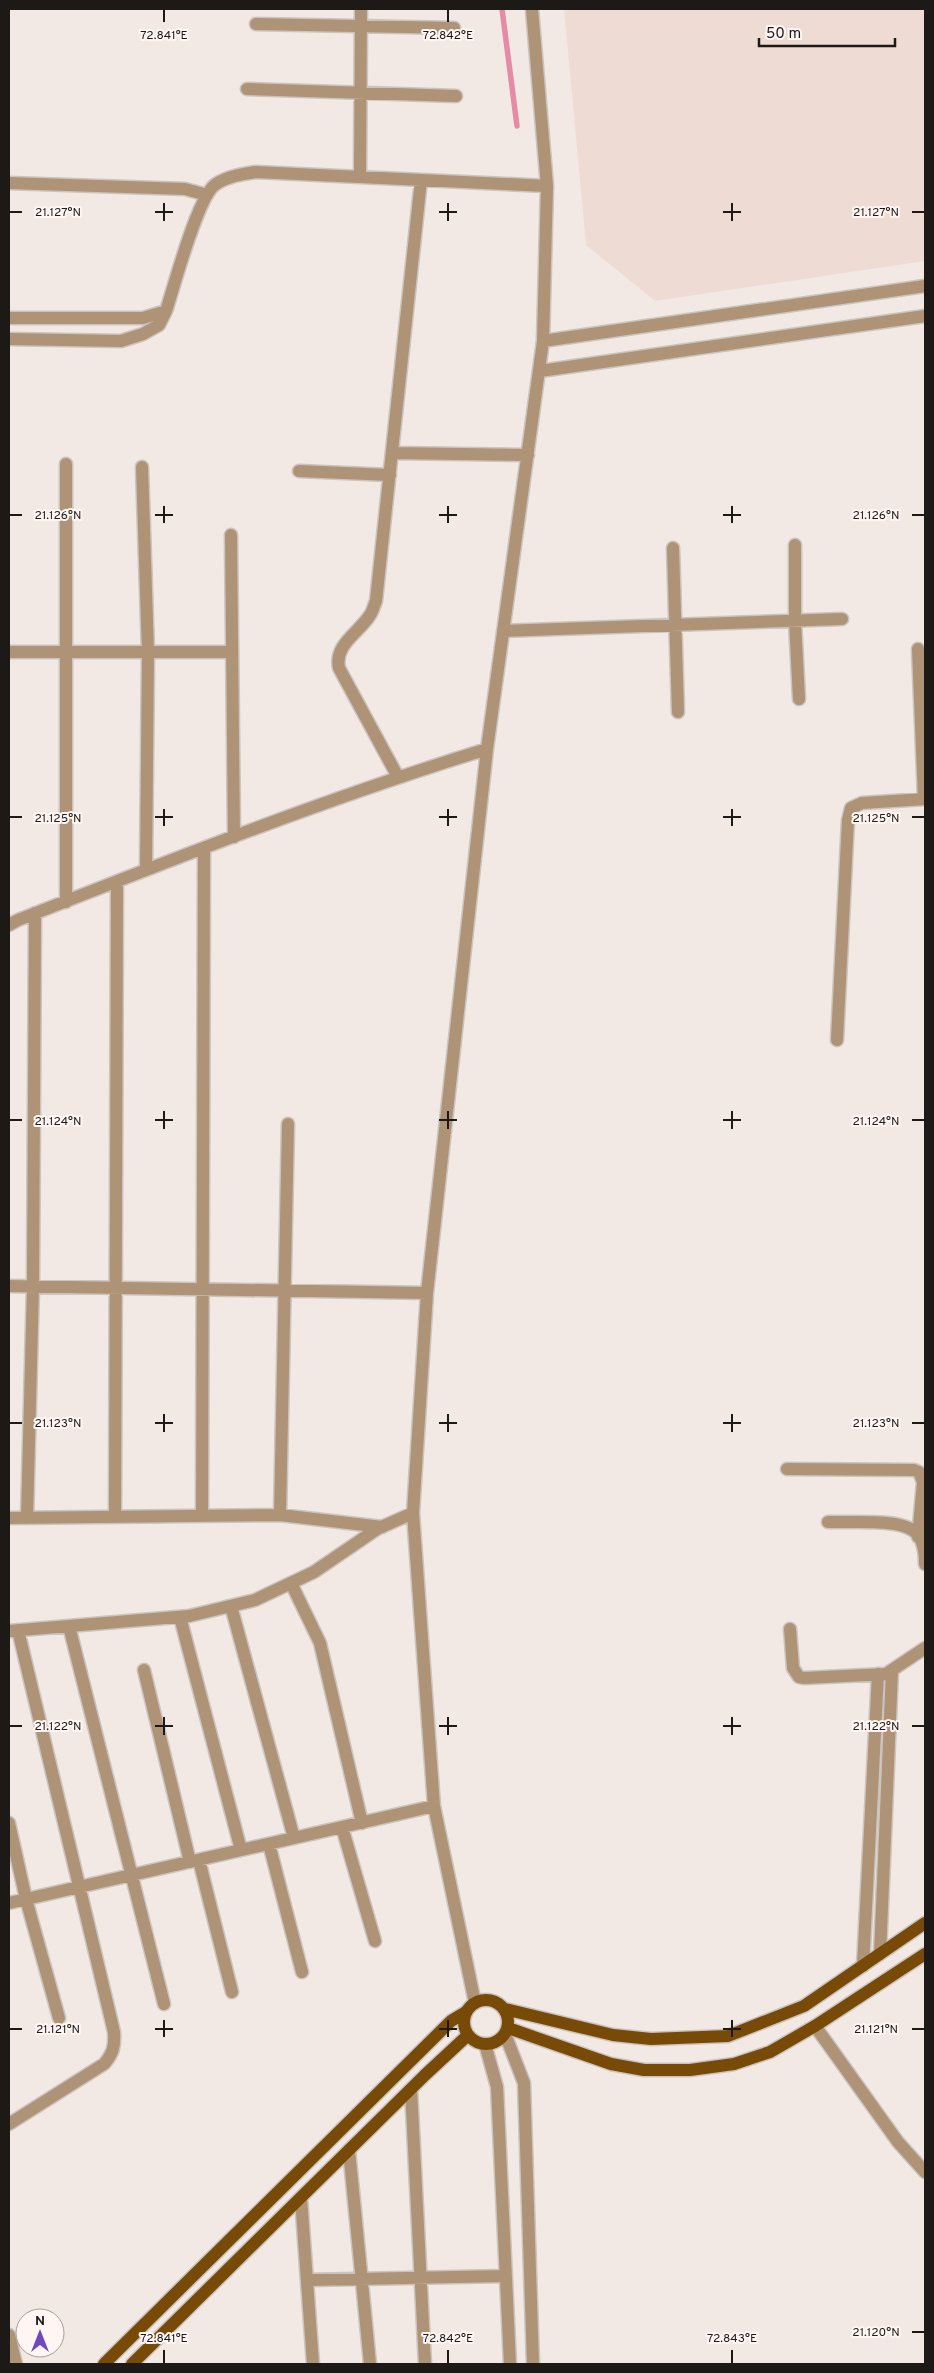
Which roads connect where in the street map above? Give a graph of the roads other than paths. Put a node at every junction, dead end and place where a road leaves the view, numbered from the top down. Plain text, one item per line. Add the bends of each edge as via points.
1 (361, 9) edge
2 (532, 9) edge
3 (256, 24) dead end
4 (361, 28) junction
5 (454, 28) dead end
6 (247, 88) dead end
7 (360, 92) junction
8 (456, 96) dead end
9 (360, 177) junction
10 (421, 180) junction
11 (9, 183) edge
12 (548, 186) junction
13 (207, 196) junction
14 (925, 286) edge
15 (166, 311) junction
16 (925, 316) edge
17 (9, 318) edge
18 (9, 339) edge
19 (543, 341) junction
20 (540, 371) junction
21 (392, 454) junction
22 (528, 455) junction
23 (66, 464) dead end
24 (142, 467) dead end
25 (299, 471) dead end
26 (390, 475) junction
27 (231, 535) dead end
28 (795, 545) dead end
29 (673, 548) dead end
30 (842, 619) dead end
31 (795, 621) junction
32 (677, 624) junction
33 (503, 631) junction
34 (918, 649) dead end
35 (66, 651) junction
36 (9, 652) edge
37 (148, 652) junction
38 (232, 652) junction
39 (799, 699) dead end
40 (678, 712) dead end
41 (487, 749) junction
42 (398, 776) junction
43 (925, 799) edge
44 (234, 836) junction
45 (204, 848) junction
46 (146, 870) junction
47 (117, 882) junction
48 (66, 902) junction
49 (36, 913) junction
50 (12, 922) edge
51 (837, 1040) dead end
52 (288, 1124) dead end
53 (9, 1286) edge
54 (33, 1286) junction
55 (117, 1288) junction
56 (202, 1289) junction
57 (283, 1290) junction
58 (427, 1292) junction
59 (787, 1469) dead end
60 (412, 1513) junction
61 (280, 1514) junction
62 (202, 1516) junction
63 (115, 1517) junction
64 (9, 1518) edge
65 (27, 1518) junction
66 (828, 1522) dead end
67 (382, 1527) junction
68 (918, 1537) junction
69 (925, 1564) edge
70 (291, 1583) junction
71 (231, 1606) junction
72 (180, 1617) junction
73 (69, 1626) junction
74 (790, 1629) dead end
75 (13, 1631) edge
76 (925, 1648) edge
77 (144, 1670) dead end
78 (892, 1671) junction
79 (878, 1674) junction
80 (434, 1806) junction
81 (9, 1823) edge
82 (362, 1823) junction
83 (342, 1827) junction
84 (294, 1838) junction
85 (269, 1844) junction
86 (242, 1850) junction
87 (194, 1861) junction
88 (133, 1875) junction
89 (81, 1887) junction
90 (26, 1899) junction
91 (9, 1903) edge
92 (925, 1923) edge
93 (375, 1941) dead end
94 (880, 1954) junction
95 (925, 1954) edge
96 (863, 1966) junction
97 (302, 1972) dead end
98 (232, 1992) dead end
99 (164, 2004) dead end
100 (471, 2007) junction
101 (505, 2009) junction
102 (59, 2018) dead end
103 (815, 2026) junction
104 (506, 2031) junction
105 (468, 2035) junction
106 (485, 2044) junction
107 (410, 2089) junction
108 (9, 2124) edge
109 (349, 2150) junction
110 (925, 2172) edge
111 (300, 2198) junction
112 (505, 2276) junction
113 (361, 2277) junction
114 (420, 2277) junction
115 (307, 2280) junction
116 (9, 2335) edge
117 (16, 2364) edge
118 (104, 2364) edge
119 (132, 2364) edge
120 (313, 2364) edge
121 (370, 2364) edge
122 (425, 2364) edge
123 (510, 2364) edge
124 (533, 2364) edge

1 - 4 street
2 - 12 street
3 - 4 street
4 - 5 street
4 - 7 street
6 - 7 street
7 - 8 street
7 - 9 street
9 - 10 street
9 - 13 street via 256,172 214,184
10 - 12 street
10 - 21 street
11 - 13 street via 185,189
12 - 19 street
13 - 15 street
14 - 19 street
15 - 17 street via 144,318
15 - 18 street via 159,325 121,341
16 - 20 street
19 - 20 street
20 - 22 street
21 - 22 street
21 - 26 street
22 - 33 street
23 - 35 street
24 - 37 street
25 - 26 street
26 - 42 street via 376,601 370,616 340,650 337,658 339,668
27 - 38 street
28 - 31 street
29 - 32 street
30 - 31 street
31 - 32 street
31 - 39 street
32 - 33 street
32 - 40 street
33 - 41 street
34 - 43 street
35 - 36 street
35 - 37 street
35 - 48 street
37 - 38 street
37 - 46 street
38 - 44 street
41 - 42 street
41 - 58 street
42 - 44 street
43 - 51 street via 862,803 852,808 848,820
44 - 45 street
45 - 46 street
45 - 56 street
46 - 47 street
47 - 48 street
47 - 55 street
48 - 49 street
49 - 50 street
49 - 54 street
52 - 57 street
53 - 54 street
54 - 55 street
54 - 65 street
55 - 56 street
55 - 63 street
56 - 57 street
56 - 62 street
57 - 58 street
57 - 61 street
58 - 60 street
59 - 68 street via 919,1472 923,1482
60 - 67 street
60 - 80 street
61 - 62 street
61 - 67 street
62 - 63 street
63 - 65 street
64 - 65 street
66 - 68 street via 900,1524
67 - 70 street via 314,1572
68 - 69 street
70 - 71 street via 255,1600
70 - 82 street via 320,1643
71 - 72 street
71 - 84 street
72 - 73 street
72 - 86 street
73 - 75 street
73 - 88 street
74 - 79 street via 793,1668 799,1677
75 - 89 street
76 - 78 street
77 - 87 street
78 - 79 street
78 - 94 street
79 - 96 street
80 - 82 street
80 - 100 street
81 - 90 street
82 - 83 street
83 - 84 street
83 - 93 street
84 - 85 street
85 - 86 street
85 - 97 street
86 - 87 street
87 - 88 street
87 - 98 street
88 - 89 street
88 - 99 street
89 - 90 street
89 - 108 street via 115,2044 111,2057 104,2064
90 - 91 street
90 - 102 street
92 - 94 main road
94 - 96 main road
95 - 103 main road
96 - 101 main road via 804,2006 728,2036 652,2039 613,2035
100 - 101 main road via 486,1999 494,2000
100 - 105 main road via 464,2023
100 - 118 main road via 451,2021
101 - 104 main road via 508,2016
103 - 104 main road via 770,2052 734,2064 690,2070 644,2070 611,2064
103 - 110 street via 898,2142
104 - 106 main road via 497,2042
104 - 124 street via 524,2083
105 - 106 main road
105 - 107 main road
106 - 112 street via 497,2088
107 - 109 main road
107 - 114 street
109 - 111 main road
109 - 113 street
111 - 115 street
111 - 119 main road
112 - 114 street
112 - 123 street
113 - 114 street
113 - 115 street
113 - 121 street
114 - 122 street
115 - 120 street
116 - 117 street

